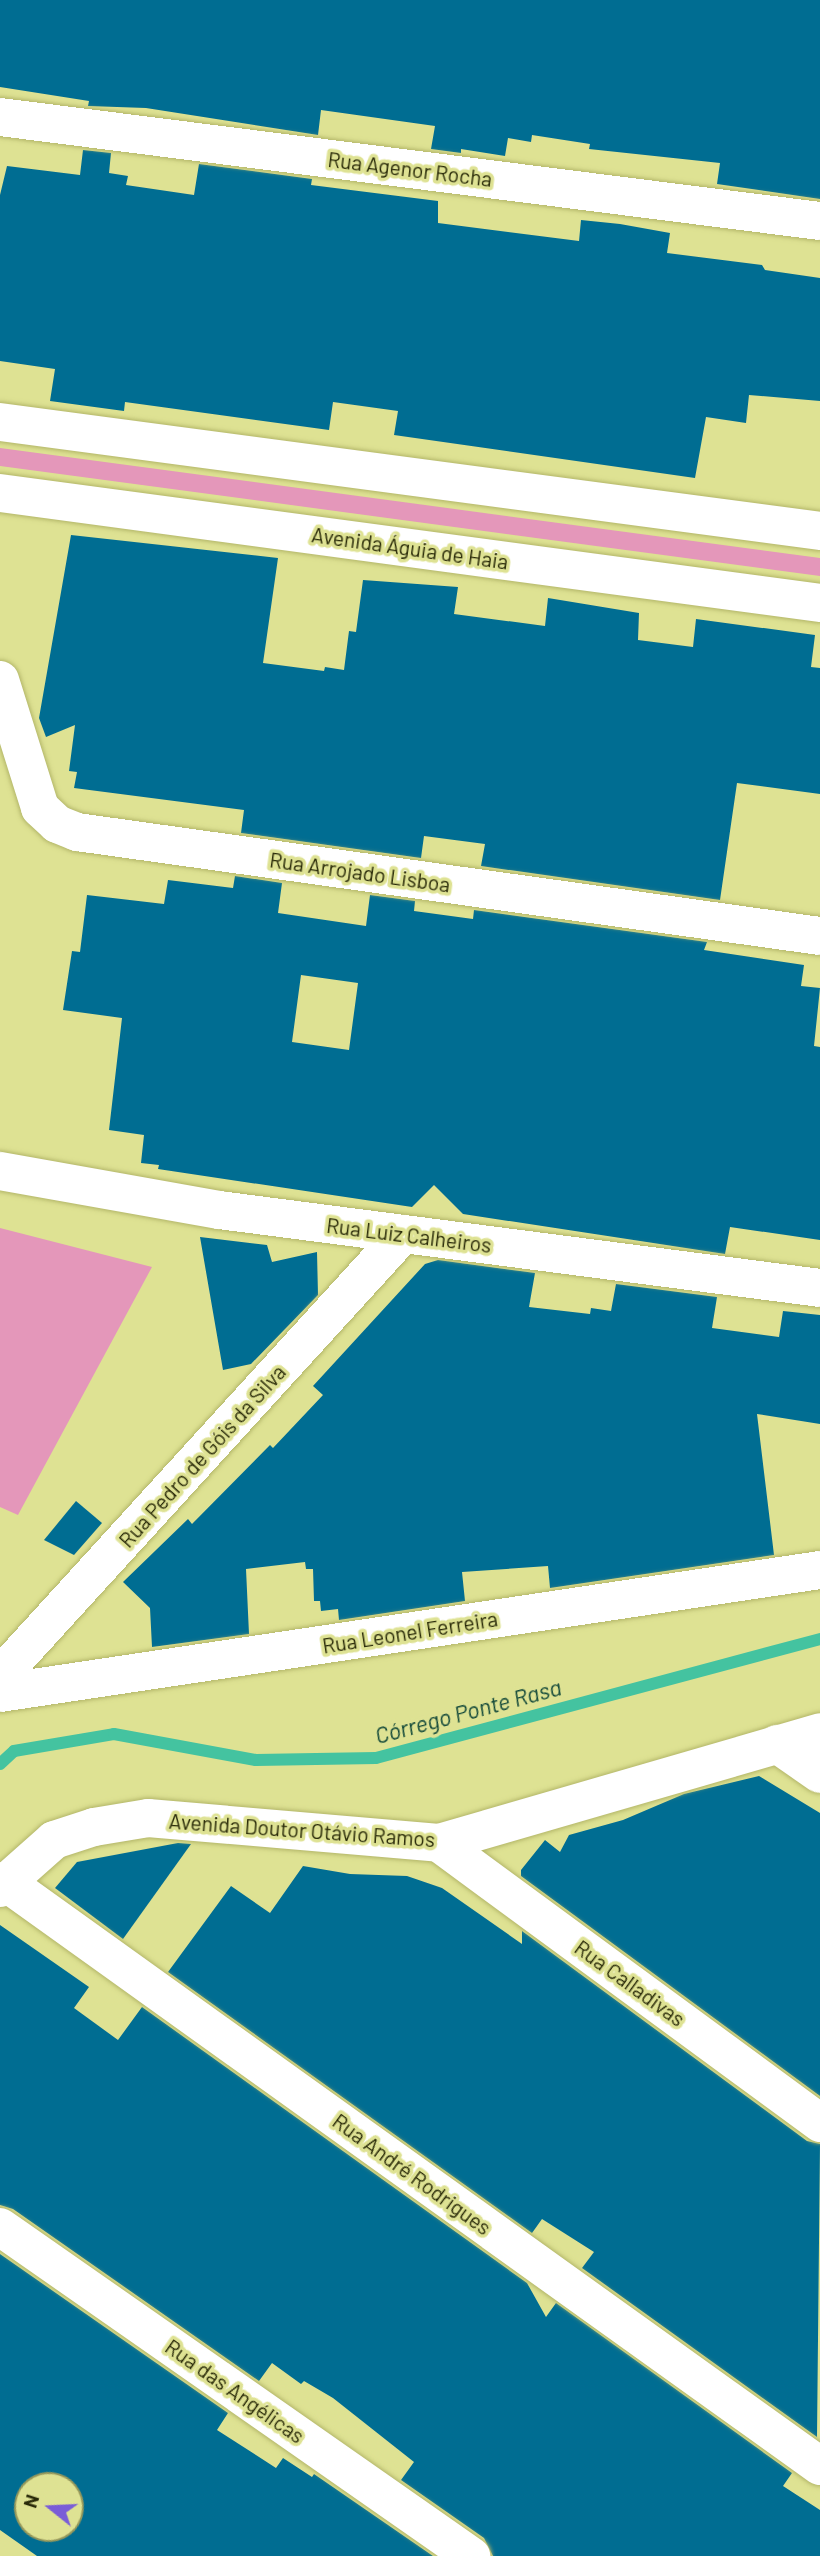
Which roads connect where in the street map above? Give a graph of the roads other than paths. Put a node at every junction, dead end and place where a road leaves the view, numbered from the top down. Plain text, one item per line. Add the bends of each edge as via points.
1 (0, 117) edge
2 (820, 221) edge
3 (0, 422) edge
4 (0, 493) edge
5 (820, 531) edge
6 (820, 603) edge
7 (0, 680) edge
8 (820, 936) edge
9 (0, 1171) edge
10 (403, 1234) junction
11 (820, 1288) edge
12 (820, 1570) edge
13 (0, 1676) edge
14 (0, 1693) edge
15 (820, 1732) edge
16 (777, 1744) junction
17 (820, 1774) edge
18 (439, 1843) junction
19 (2, 1885) edge
20 (820, 2123) edge
21 (0, 2227) edge
22 (820, 2466) edge
23 (471, 2556) edge

1 - 2 street, Rua Agenor Rocha
3 - 5 street
4 - 6 street, Avenida Águia de Haia
7 - 8 street, Rua Arrojado Lisboa via 40,808 57,824 77,832
9 - 10 street, Rua Luiz Calheiros via 219,1210
10 - 11 street, Rua Luiz Calheiros
10 - 13 street, Rua Pedro de Góis da Silva
12 - 14 street, Rua Leonel Ferreira
15 - 16 street, Avenida Doutor Otávio Ramos
16 - 17 street
16 - 18 street, Avenida Doutor Otávio Ramos
18 - 19 street, Avenida Doutor Otávio Ramos via 148,1818 94,1827 54,1840
18 - 20 street, Rua Calladivas
19 - 22 street, Rua André Rodrigues
21 - 23 street, Rua das Angélicas

